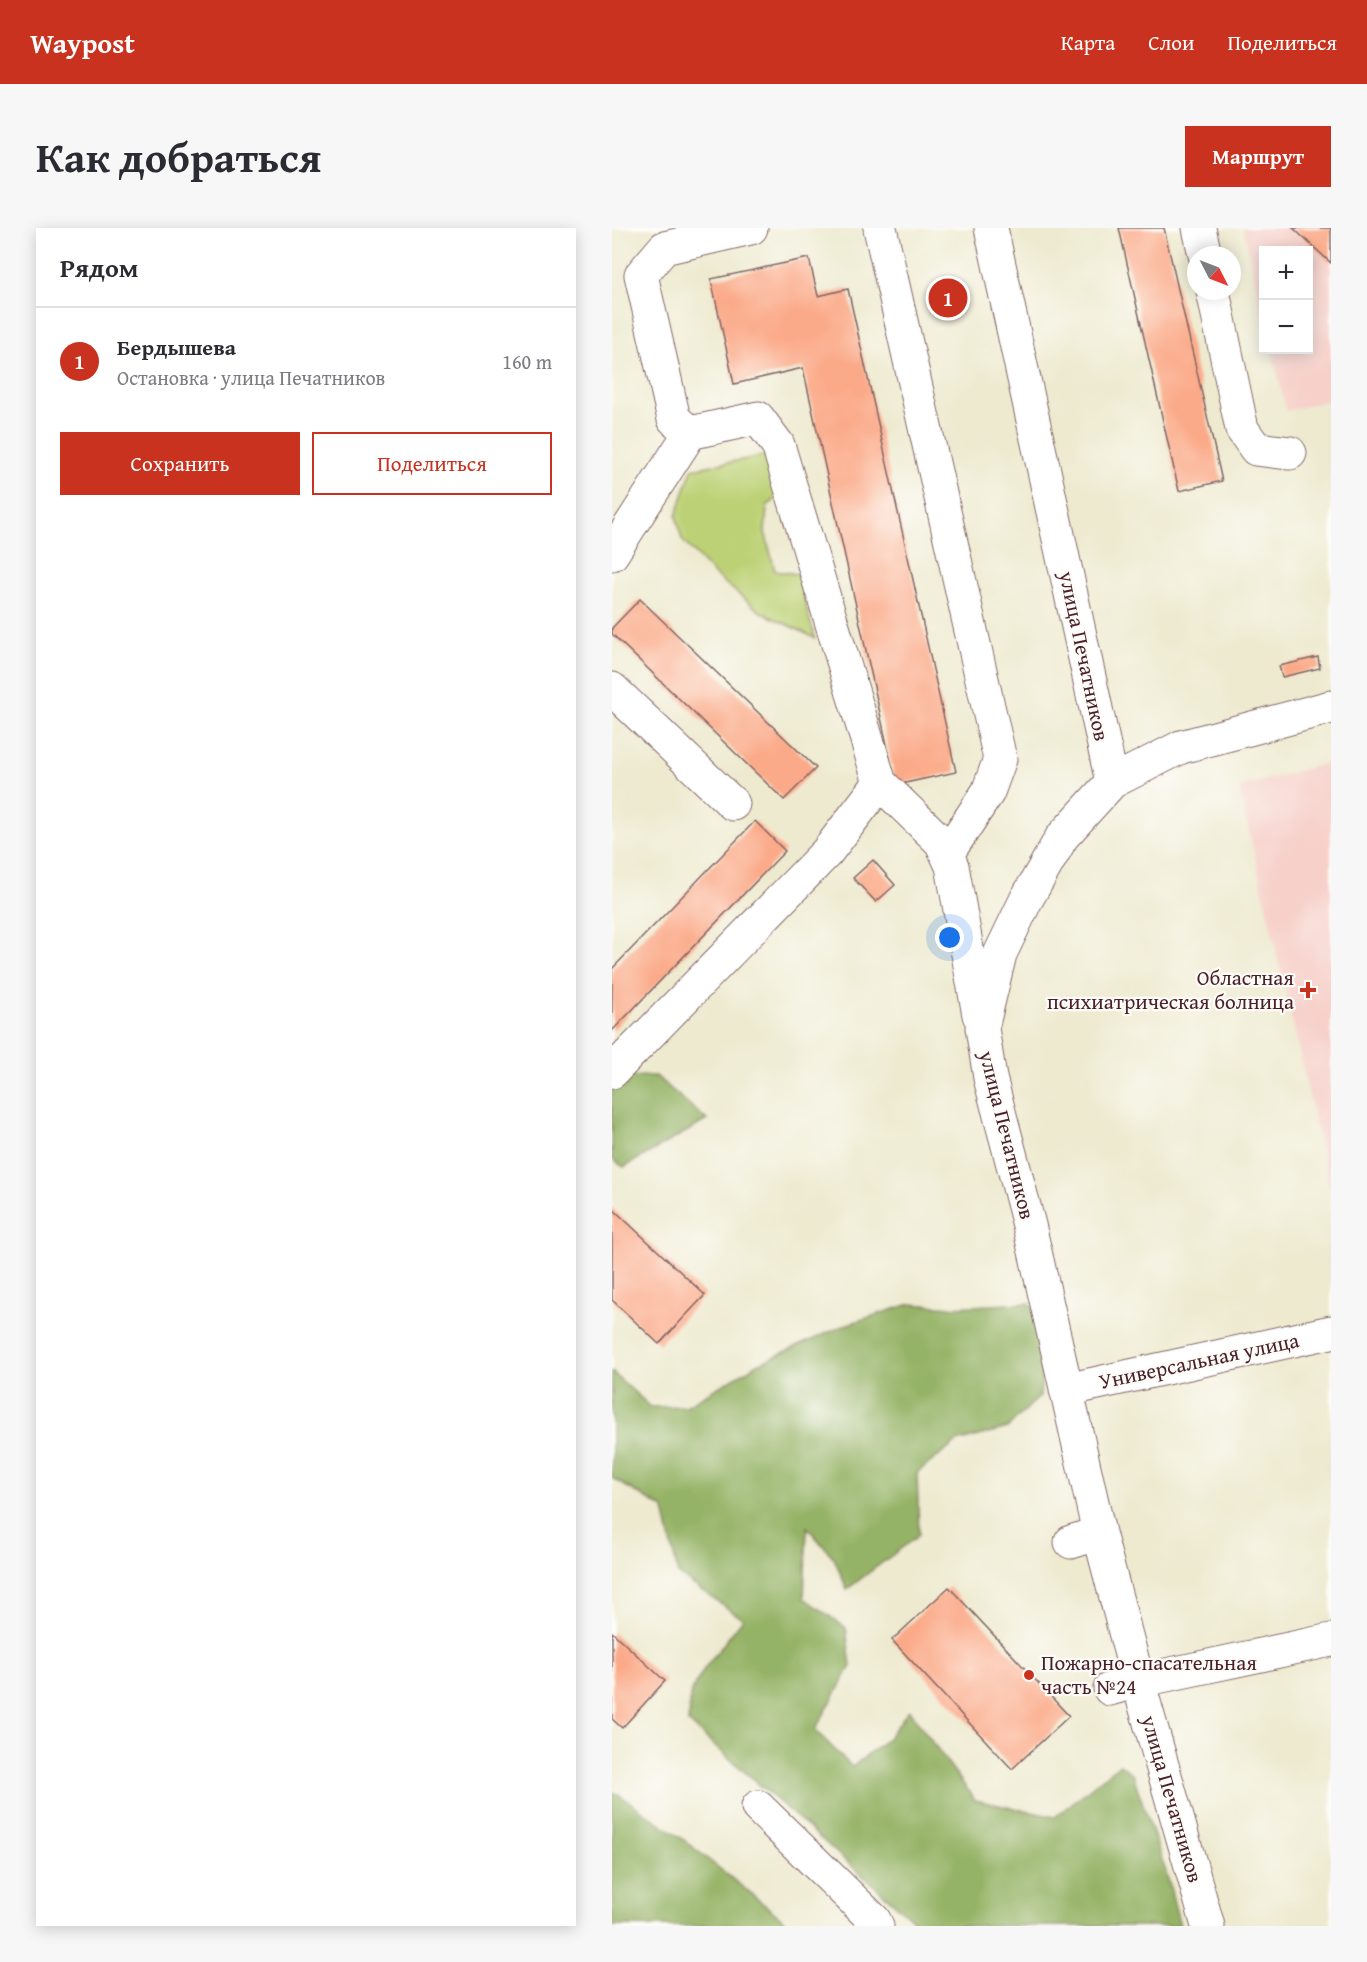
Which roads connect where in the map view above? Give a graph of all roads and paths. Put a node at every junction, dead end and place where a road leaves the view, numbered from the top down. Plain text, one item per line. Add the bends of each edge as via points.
1 (751, 228) edge
2 (880, 228) edge
3 (991, 228) edge
4 (1199, 228) edge
5 (1203, 246) edge
6 (1215, 300) edge
7 (690, 433) junction
8 (1290, 453) dead end
9 (612, 554) edge
10 (612, 689) edge
11 (1331, 707) edge
12 (1112, 782) junction
13 (880, 783) junction
14 (733, 804) dead end
15 (947, 854) junction
16 (982, 1028) junction
17 (612, 1072) edge
18 (1331, 1332) edge
19 (1066, 1390) junction
20 (1331, 1640) edge
21 (1124, 1685) junction
22 (758, 1807) dead end
23 (877, 1926) edge
24 (1208, 1926) edge

1 - 7 street via 664,248 641,275 674,418
2 - 15 street via 1000,759 988,792
3 - 12 street, улица Печатников
4 - 5 street
6 - 8 street via 1242,429 1256,449
7 - 9 street
7 - 13 street via 758,418 778,445
10 - 14 street
11 - 12 street via 1181,747
12 - 16 street, улица Печатников via 1062,837 1026,900 1000,954
13 - 15 street via 941,842
13 - 17 street via 827,852
15 - 16 street
16 - 19 street, улица Печатников via 990,1078 1029,1225
18 - 19 street, Универсальная улица
19 - 21 street, улица Печатников via 1085,1538
20 - 21 street
21 - 24 street, улица Печатников
22 - 23 street

